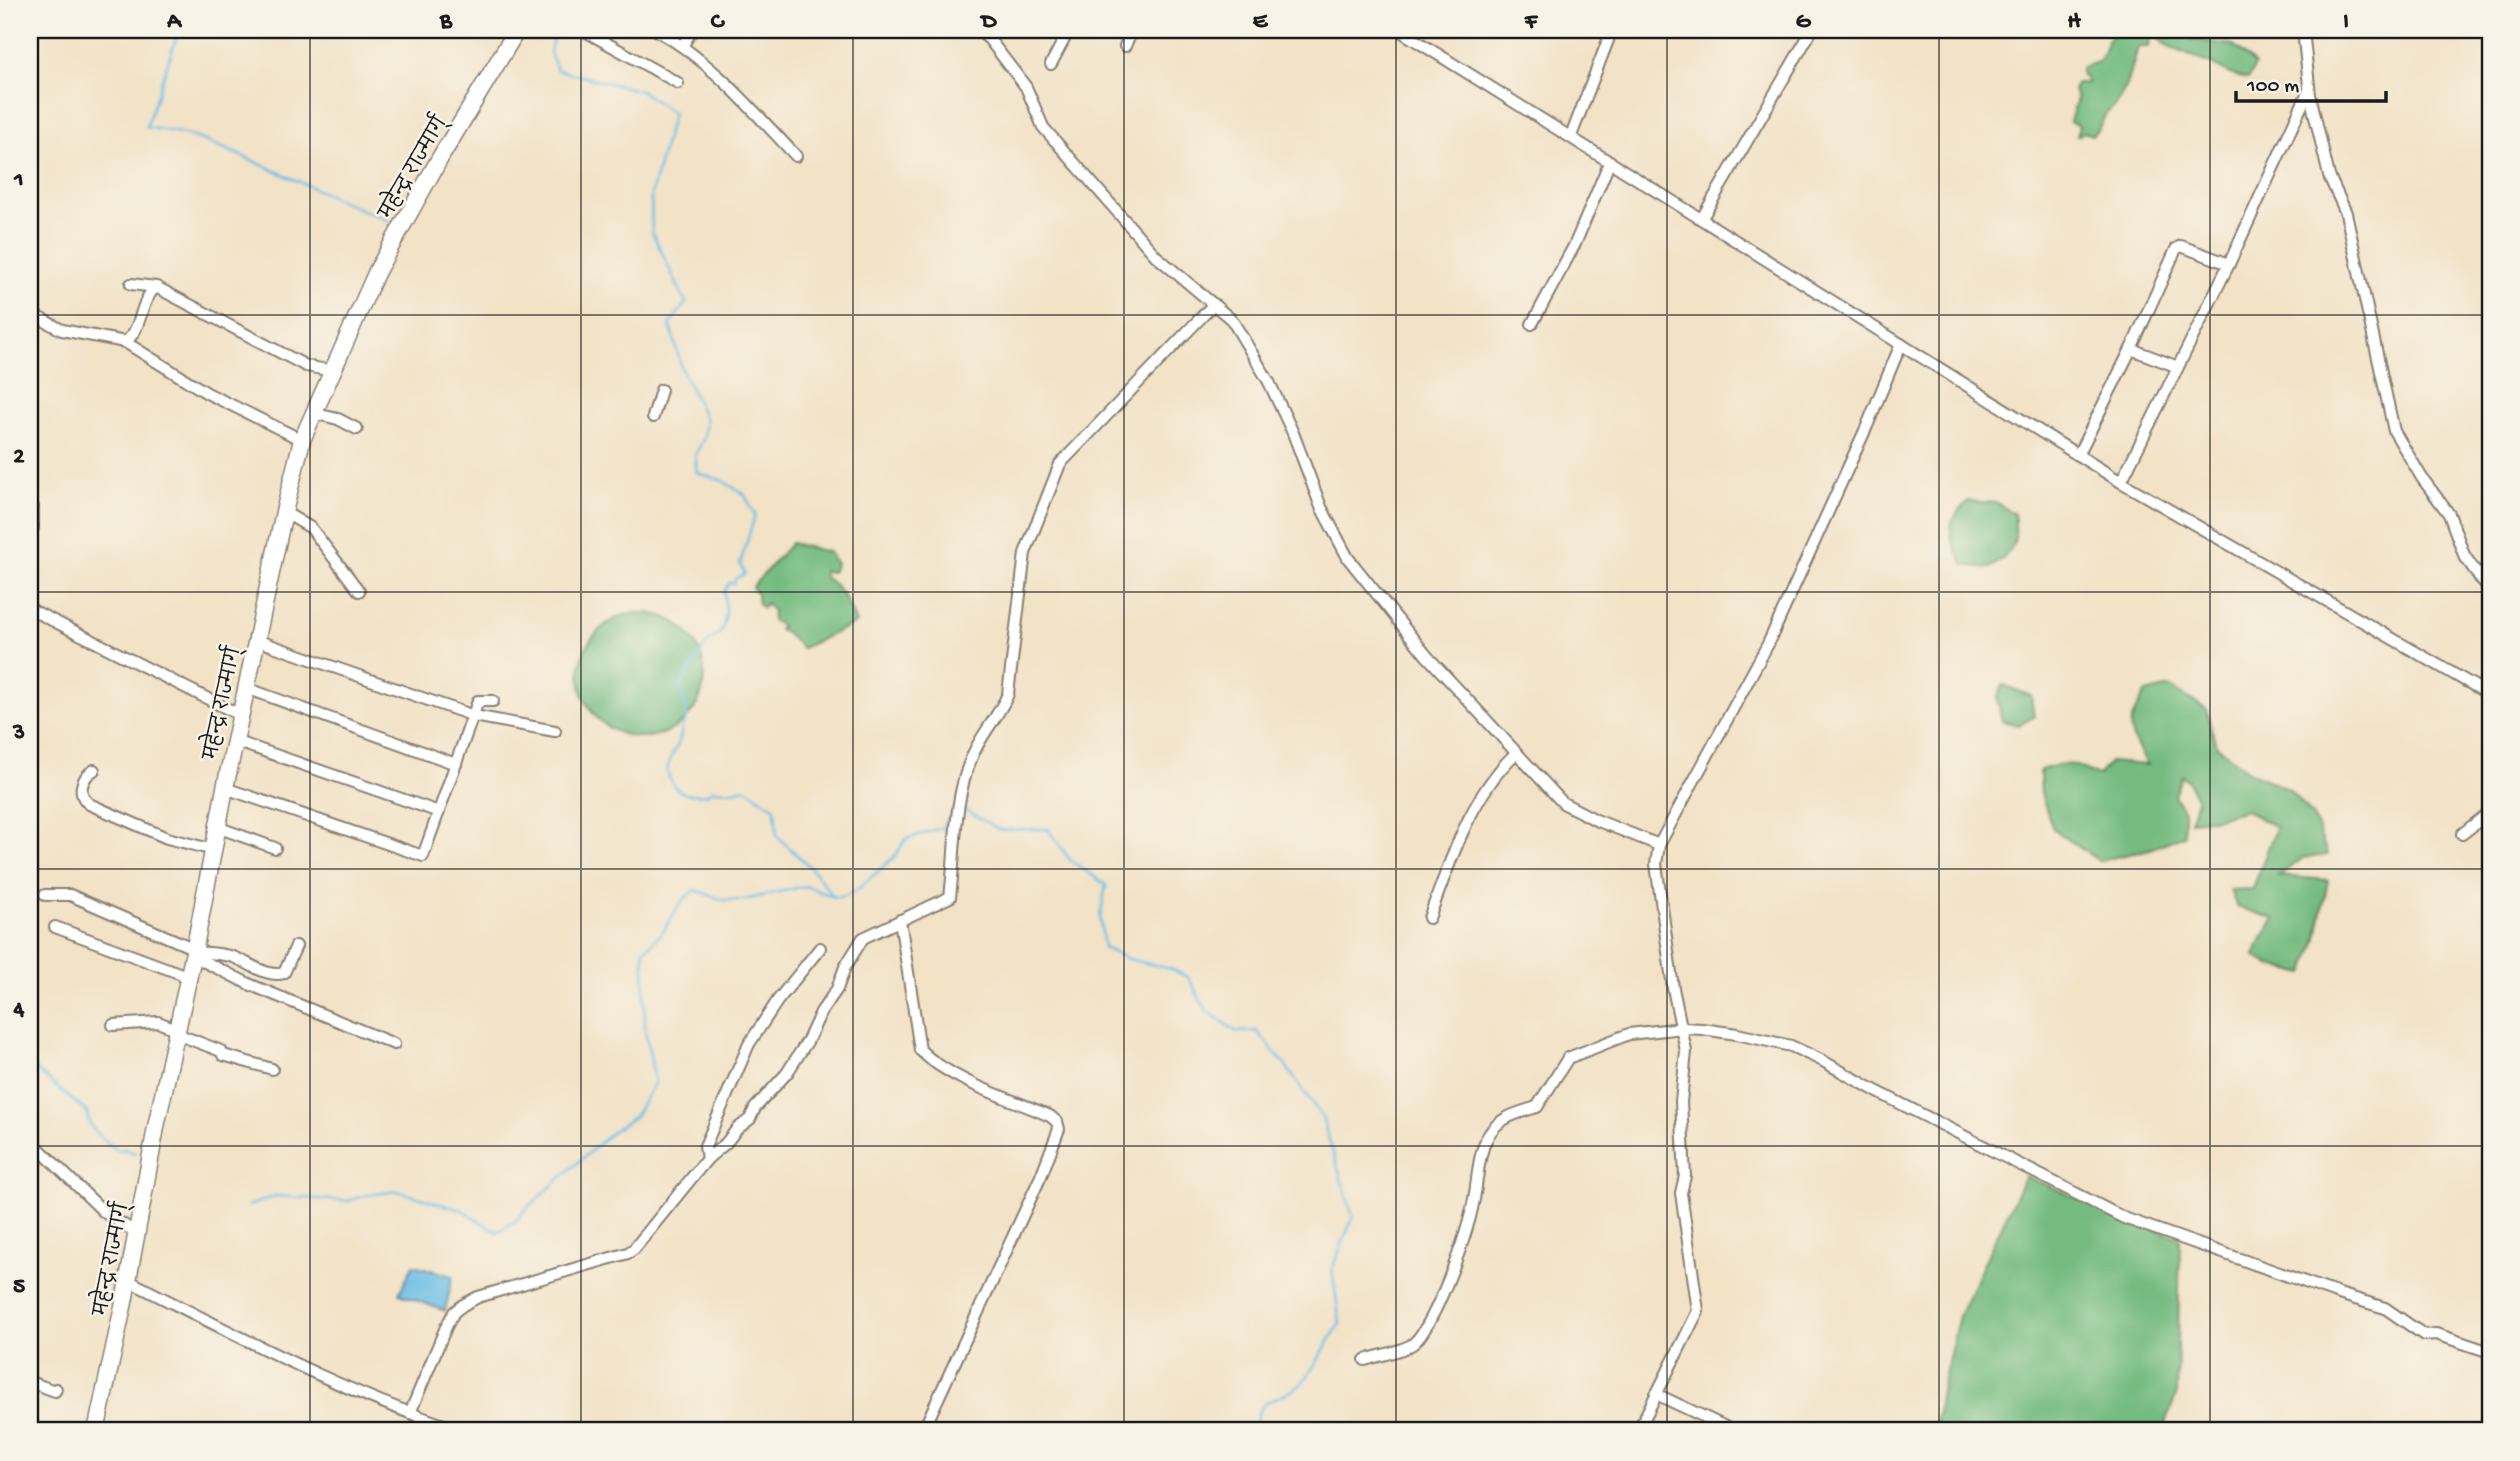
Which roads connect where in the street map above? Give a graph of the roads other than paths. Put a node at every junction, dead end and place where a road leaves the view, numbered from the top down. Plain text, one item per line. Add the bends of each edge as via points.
1 (517, 30) edge
2 (583, 30) edge
3 (656, 30) edge
4 (692, 30) edge
5 (978, 30) edge
6 (1069, 30) edge
7 (1132, 30) edge
8 (1399, 30) edge
9 (1612, 30) edge
10 (1812, 30) edge
11 (2303, 30) edge
12 (683, 45) junction
13 (1125, 46) dead end
14 (1051, 64) dead end
15 (678, 83) dead end
16 (2309, 90) junction
17 (1571, 136) junction
18 (796, 156) dead end
19 (1610, 161) junction
20 (1702, 218) junction
21 (2229, 264) junction
22 (131, 284) dead end
23 (156, 287) junction
24 (1214, 304) junction
25 (30, 313) edge
26 (1532, 324) dead end
27 (125, 342) junction
28 (1901, 344) junction
29 (2131, 349) junction
30 (2178, 367) junction
31 (332, 371) junction
32 (661, 390) dead end
33 (312, 412) junction
34 (653, 417) dead end
35 (357, 429) dead end
36 (302, 440) junction
37 (2078, 455) junction
38 (2121, 482) junction
39 (30, 505) edge
40 (284, 512) junction
41 (33, 528) dead end
42 (2490, 562) edge
43 (2480, 578) junction
44 (2490, 588) edge
45 (359, 591) dead end
46 (30, 610) edge
47 (256, 640) junction
48 (246, 688) junction
49 (2490, 695) edge
50 (493, 701) dead end
51 (240, 715) junction
52 (474, 716) junction
53 (555, 732) dead end
54 (235, 741) junction
55 (1516, 753) junction
56 (456, 764) junction
57 (94, 770) dead end
58 (225, 788) junction
59 (439, 812) junction
60 (2490, 812) edge
61 (217, 827) junction
62 (2462, 834) dead end
63 (1660, 845) junction
64 (275, 848) dead end
65 (214, 850) junction
66 (45, 895) dead end
67 (1429, 918) dead end
68 (900, 920) junction
69 (55, 927) dead end
70 (296, 946) dead end
71 (820, 948) dead end
72 (194, 953) junction
73 (187, 976) junction
74 (113, 1026) dead end
75 (1683, 1028) junction
76 (177, 1032) junction
77 (394, 1044) dead end
78 (272, 1069) dead end
79 (30, 1140) edge
80 (707, 1159) junction
81 (136, 1233) junction
82 (127, 1280) junction
83 (2490, 1352) edge
84 (1365, 1360) dead end
85 (30, 1382) edge
86 (56, 1389) dead end
87 (1656, 1394) junction
88 (410, 1413) junction
89 (96, 1431) edge
90 (462, 1431) edge
91 (923, 1431) edge
92 (1638, 1431) edge
93 (1734, 1431) edge

1 - 31 highway, महेन्द्र राज्मार्ग् via 377,271
2 - 15 street
3 - 12 street
4 - 12 street
5 - 24 street via 1026,87 1043,127 1156,256
6 - 14 street
7 - 13 street
8 - 17 street
9 - 17 street
10 - 20 street
11 - 16 street
12 - 18 street via 718,74
16 - 21 street
16 - 43 street via 2329,176 2346,213 2394,431 2449,514 2464,555
17 - 19 street
19 - 20 street
19 - 26 street via 1575,244
20 - 28 street
21 - 29 street via 2177,247
21 - 30 street
22 - 23 street
23 - 27 street via 149,292 132,337
23 - 31 street via 306,366
24 - 55 street via 1232,320 1269,382 1321,507 1348,558 1426,655
24 - 68 street via 1060,464 1026,553 1008,694 1001,712 981,736 960,792 950,897
25 - 27 street via 62,330
27 - 36 street via 207,393
28 - 37 street
28 - 63 street via 1768,644
29 - 30 street
29 - 37 street
30 - 38 street
31 - 33 highway, महेन्द्र राज्मार्ग्
32 - 34 street
33 - 35 street
33 - 36 highway, महेन्द्र राज्मार्ग्
36 - 40 highway, महेन्द्र राज्मार्ग्
37 - 38 street
38 - 49 street
39 - 41 street
40 - 45 street via 311,528
40 - 47 highway, महेन्द्र राज्मार्ग्
42 - 43 street
43 - 44 street
46 - 51 street
47 - 48 highway, महेन्द्र राज्मार्ग्
47 - 52 street
48 - 51 highway, महेन्द्र राज्मार्ग्
48 - 56 street
50 - 52 street via 478,701
51 - 54 highway, महेन्द्र राज्मार्ग्
52 - 53 street
52 - 56 street
54 - 58 highway, महेन्द्र राज्मार्ग्
54 - 59 street
55 - 63 street via 1563,803
55 - 67 street via 1500,768 1478,803
56 - 59 street
57 - 65 street via 81,791 89,804 167,838
58 - 59 street via 423,856
58 - 61 highway, महेन्द्र राज्मार्ग्
60 - 62 street
61 - 64 street
61 - 65 highway, महेन्द्र राज्मार्ग्
63 - 75 street via 1656,864
65 - 72 highway, महेन्द्र राज्मार्ग्
66 - 72 street via 70,895
68 - 80 street via 863,938 787,1073 750,1119
68 - 91 street via 920,1050 972,1082 1050,1116 1059,1129
69 - 73 street
70 - 72 street via 285,973 275,975 222,954
71 - 80 street via 748,1044 705,1146
72 - 73 highway, महेन्द्र राज्मार्ग्
72 - 77 street via 251,985
73 - 76 highway, महेन्द्र राज्मार्ग्
74 - 76 street via 158,1022
75 - 83 street via 1791,1046 2124,1218 2385,1308 2424,1335 2436,1334
75 - 84 street via 1629,1034 1568,1058 1537,1107 1507,1116 1488,1136 1466,1229 1429,1320 1414,1344
75 - 87 street via 1685,1176 1681,1193 1698,1311
76 - 78 street via 223,1055
76 - 81 highway, महेन्द्र राज्मार्ग्
79 - 81 street via 104,1212
80 - 88 street via 628,1253 478,1297 454,1312
81 - 82 highway, महेन्द्र राज्मार्ग्
82 - 88 street via 276,1355
82 - 89 highway, महेन्द्र राज्मार्ग्
85 - 86 street
87 - 92 street
87 - 93 street
88 - 90 street

